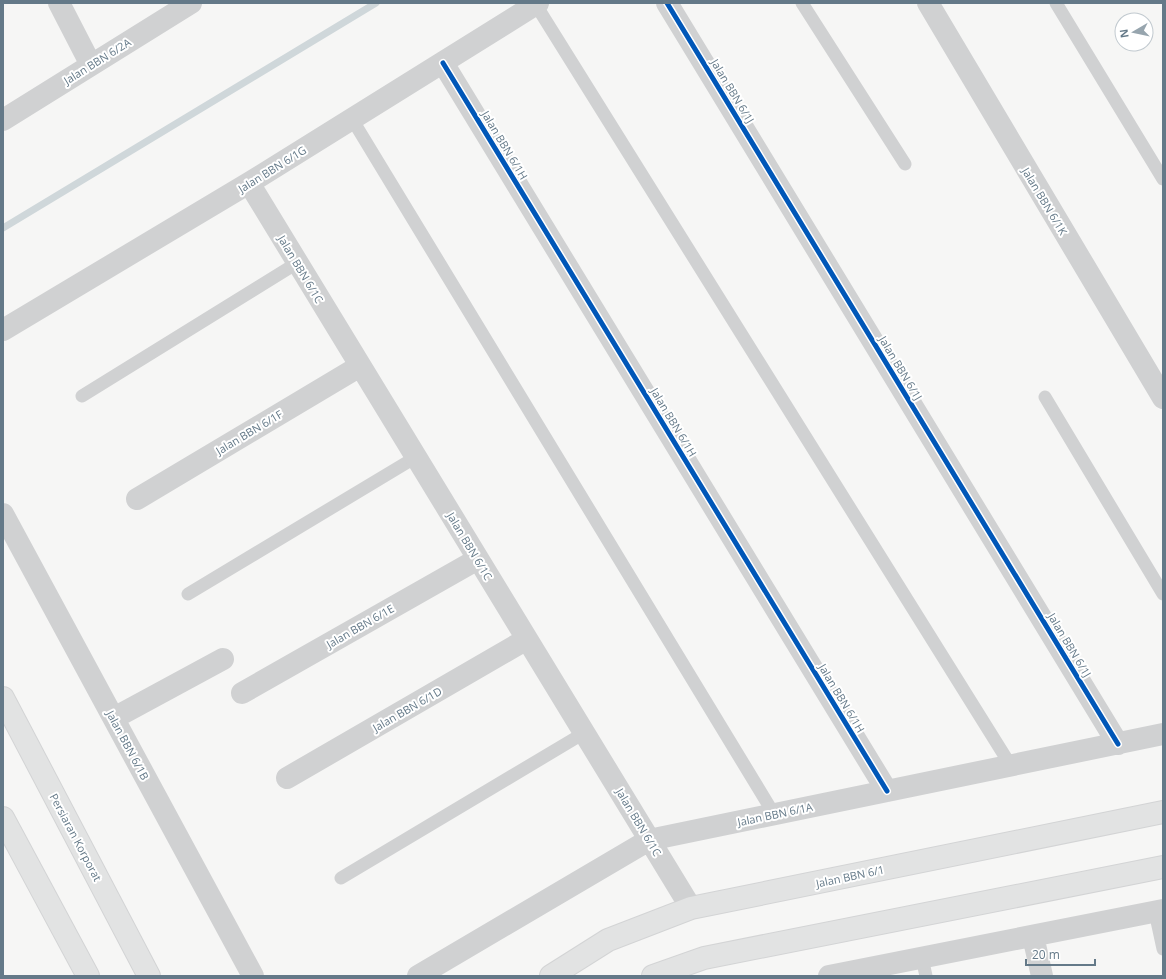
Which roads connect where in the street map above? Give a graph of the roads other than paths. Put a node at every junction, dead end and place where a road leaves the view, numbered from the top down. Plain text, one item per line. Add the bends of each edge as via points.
1 (59, 3) edge
2 (192, 3) edge
3 (667, 3) edge
4 (802, 3) edge
5 (928, 3) edge
6 (1056, 3) edge
7 (537, 4) edge
8 (443, 63) junction
9 (91, 65) junction
10 (352, 119) junction
11 (3, 120) edge
12 (905, 164) dead end
13 (1163, 179) edge
14 (248, 183) junction
15 (297, 263) junction
16 (3, 330) edge
17 (360, 366) junction
18 (82, 396) dead end
19 (1045, 397) dead end
20 (1163, 398) edge
21 (416, 457) junction
22 (137, 499) dead end
23 (3, 514) edge
24 (478, 559) junction
25 (188, 594) dead end
26 (1163, 594) edge
27 (527, 640) junction
28 (223, 659) dead end
29 (242, 693) dead end
30 (3, 698) edge
31 (114, 718) junction
32 (584, 733) junction
33 (1163, 734) edge
34 (1118, 744) junction
35 (1011, 766) junction
36 (287, 778) dead end
37 (888, 791) junction
38 (1163, 812) edge
39 (774, 814) junction
40 (3, 818) edge
41 (650, 840) junction
42 (1163, 867) edge
43 (341, 878) dead end
44 (691, 908) junction
45 (1159, 911) edge
46 (1033, 936) junction
47 (1163, 949) edge
48 (924, 967) edge
49 (88, 976) edge
50 (149, 976) edge
51 (253, 976) edge
52 (418, 976) edge
53 (551, 976) edge
54 (653, 976) edge
55 (829, 976) edge
56 (1042, 976) edge

1 - 9 street
2 - 9 street, Jalan BBN 6/2A
3 - 34 street, Jalan BBN 6/1J
4 - 12 lane
5 - 20 street, Jalan BBN 6/1K
6 - 13 lane
7 - 8 street, Jalan BBN 6/1G
7 - 35 lane
8 - 10 street, Jalan BBN 6/1G
8 - 37 street, Jalan BBN 6/1H
9 - 11 street, Jalan BBN 6/2A
10 - 14 street, Jalan BBN 6/1G
10 - 39 lane
14 - 15 street, Jalan BBN 6/1C
14 - 16 street, Jalan BBN 6/1G
15 - 17 street, Jalan BBN 6/1C
15 - 18 lane
17 - 21 street, Jalan BBN 6/1C
17 - 22 street, Jalan BBN 6/1F
19 - 26 lane
21 - 24 street, Jalan BBN 6/1C
21 - 25 lane
23 - 31 street, Jalan BBN 6/1B
24 - 27 street, Jalan BBN 6/1C
24 - 29 street, Jalan BBN 6/1E
27 - 32 street, Jalan BBN 6/1C
27 - 36 street, Jalan BBN 6/1D
28 - 31 street
30 - 50 street, Persiaran Korporat
31 - 51 street, Jalan BBN 6/1B
32 - 41 street, Jalan BBN 6/1C
32 - 43 lane
33 - 34 street, Jalan BBN 6/1A
34 - 35 street, Jalan BBN 6/1A
35 - 37 street, Jalan BBN 6/1A
37 - 39 street, Jalan BBN 6/1A
38 - 44 street, Jalan BBN 6/1
39 - 41 street, Jalan BBN 6/1A
40 - 49 street
41 - 44 street, Jalan BBN 6/1C
41 - 52 street, Jalan BBN 6/1A
42 - 54 street via 704,958
44 - 53 street, Jalan BBN 6/1 via 608,940
45 - 46 street
45 - 47 lane
46 - 48 street
46 - 56 street
48 - 55 street

